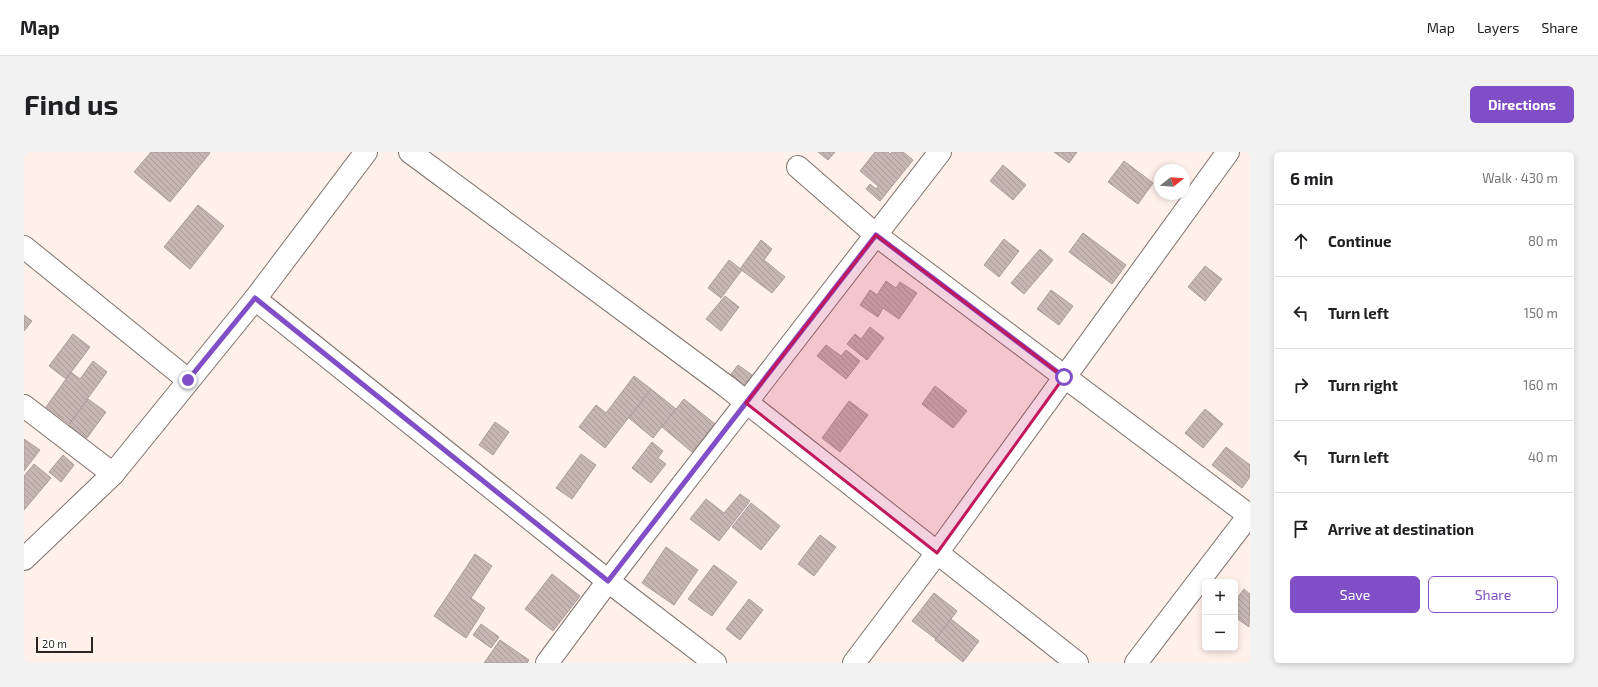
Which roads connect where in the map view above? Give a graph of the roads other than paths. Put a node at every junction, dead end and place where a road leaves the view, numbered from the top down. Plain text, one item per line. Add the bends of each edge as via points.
1 (366, 152) edge
2 (410, 152) edge
3 (940, 152) edge
4 (1228, 152) edge
5 (798, 167) dead end
6 (876, 235) junction
7 (24, 247) edge
8 (255, 298) junction
9 (1064, 377) junction
10 (188, 380) junction
11 (746, 403) junction
12 (24, 406) edge
13 (113, 474) junction
14 (1250, 515) edge
15 (937, 553) junction
16 (24, 559) edge
17 (608, 581) junction
18 (546, 663) edge
19 (715, 663) edge
20 (854, 663) edge
21 (1076, 663) edge
22 (1136, 663) edge

1 - 8 street
2 - 11 street
3 - 6 street
4 - 9 street
5 - 6 street
6 - 9 street
6 - 11 street
7 - 10 street
8 - 10 street
8 - 17 street
9 - 14 street
9 - 15 street
10 - 13 street
11 - 15 street
11 - 17 street
12 - 13 street
13 - 16 street
14 - 22 street
15 - 20 street
15 - 21 street
17 - 18 street
17 - 19 street

